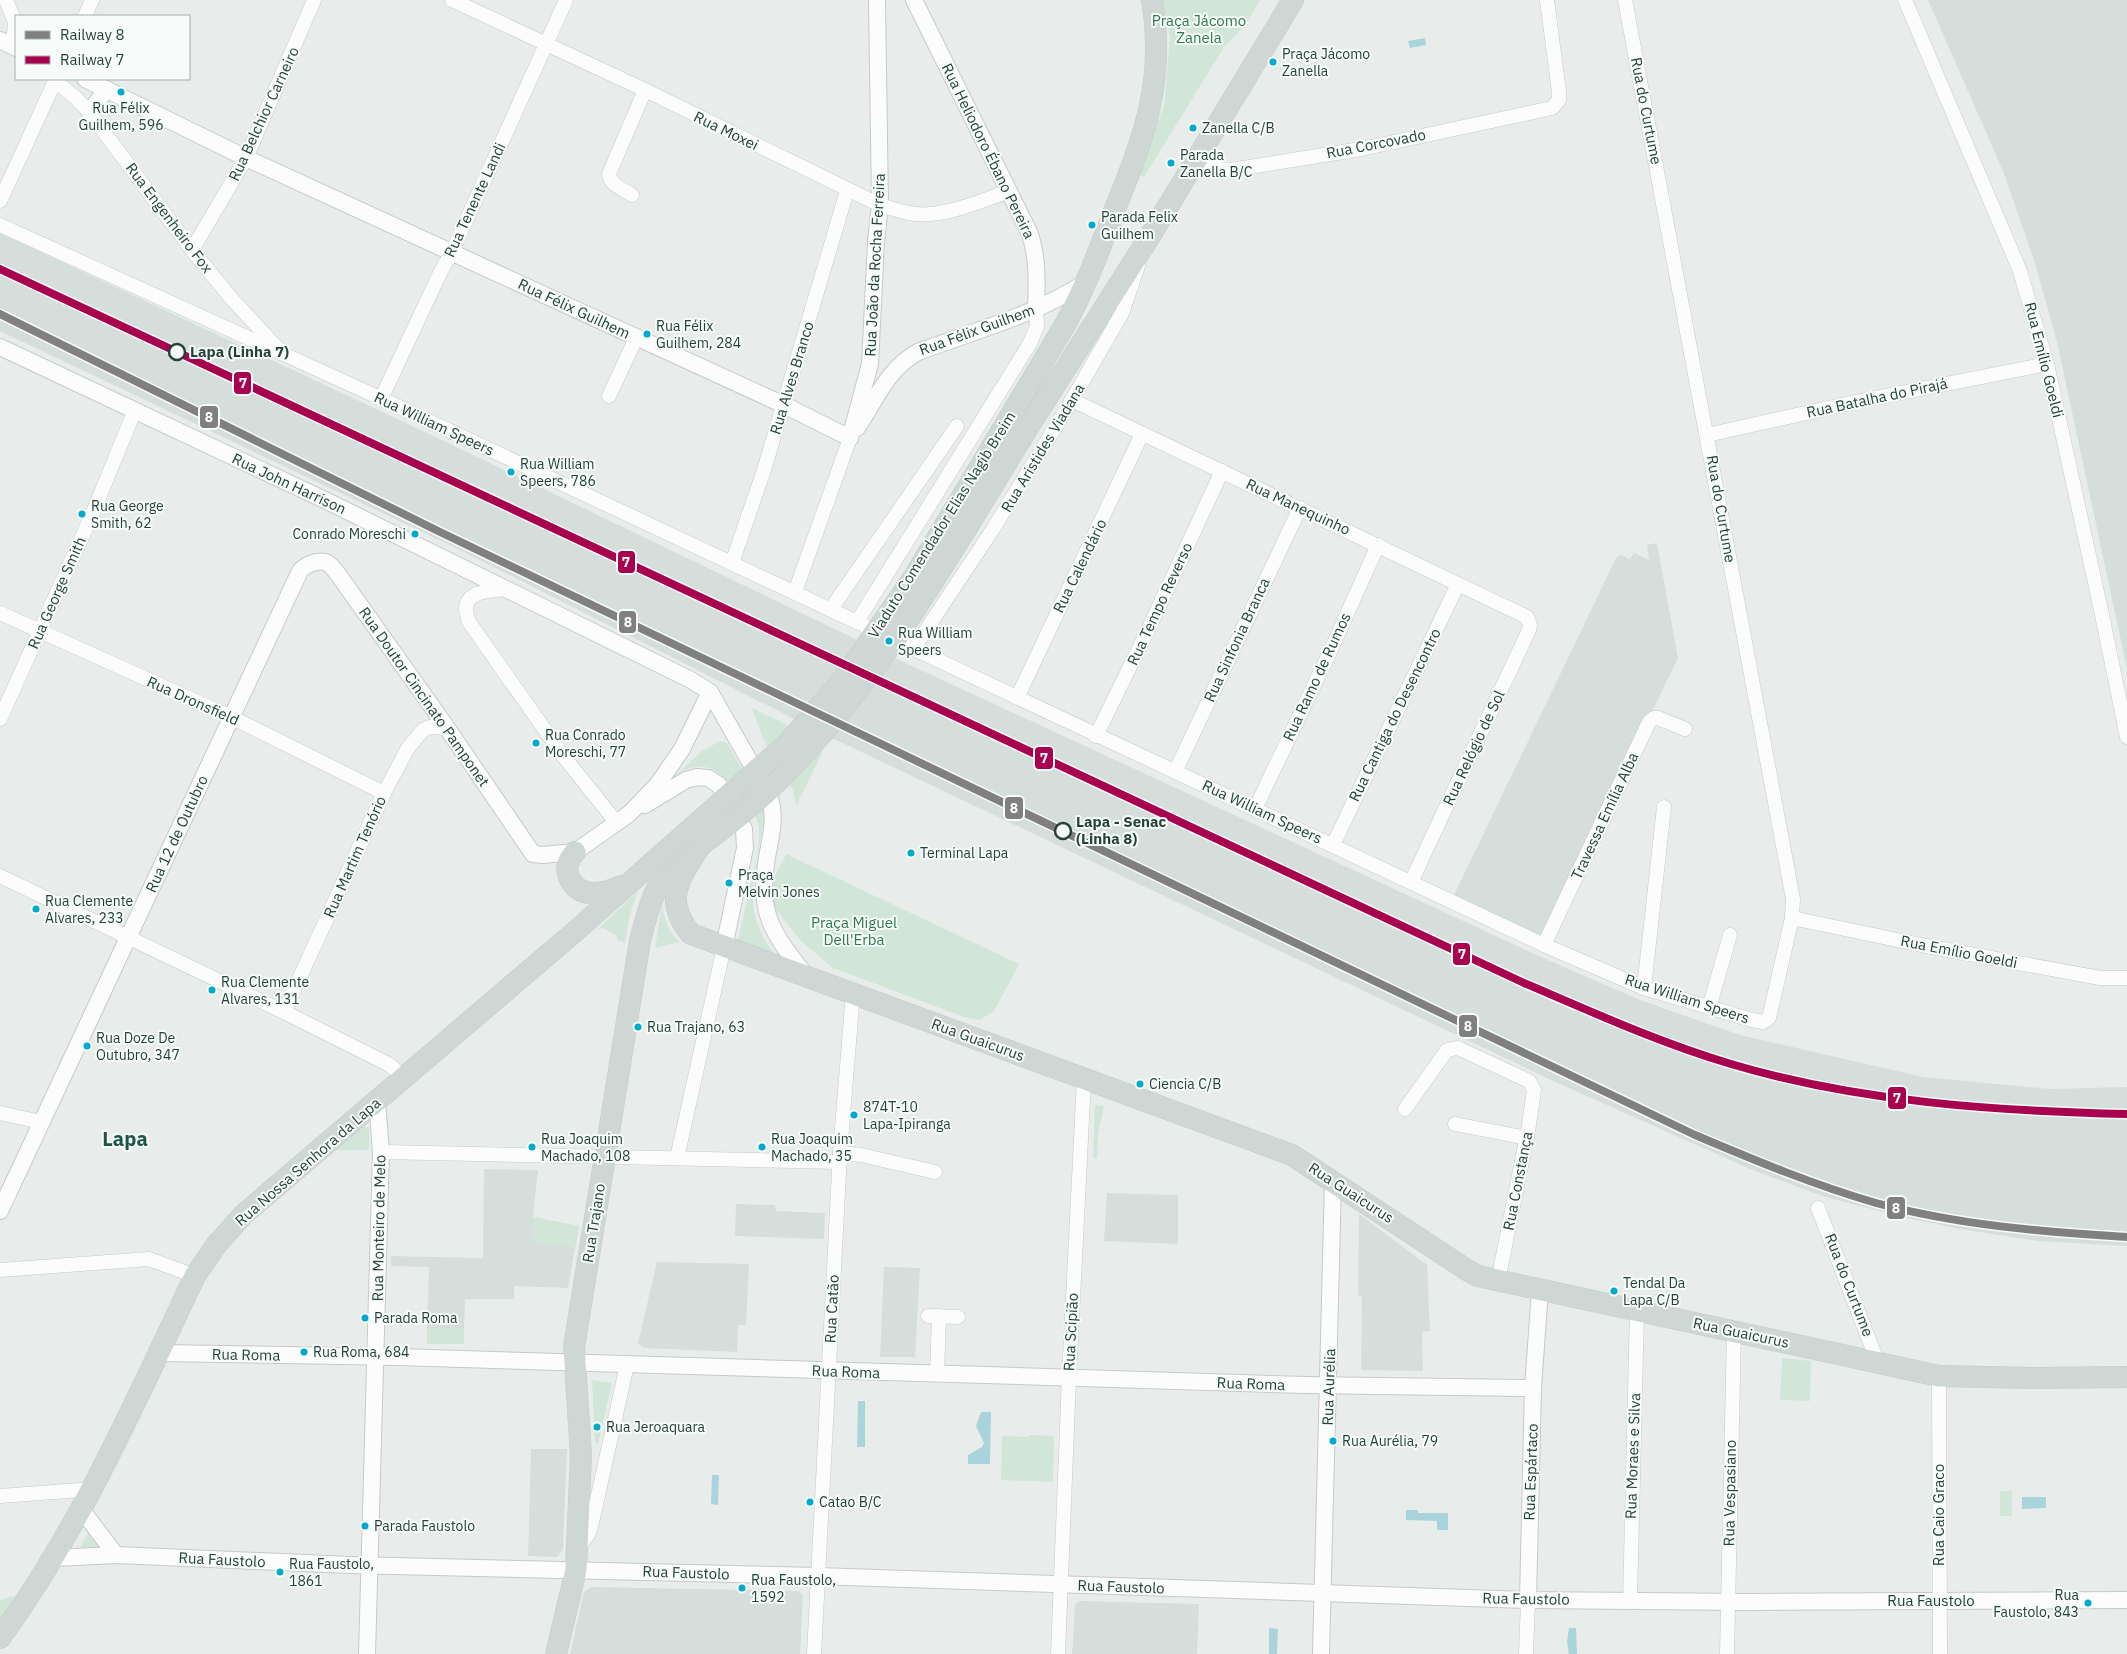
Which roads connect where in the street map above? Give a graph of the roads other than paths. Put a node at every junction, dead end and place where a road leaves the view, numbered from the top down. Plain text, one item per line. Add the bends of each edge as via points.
1 (6, 0) edge
2 (92, 0) edge
3 (314, 0) edge
4 (452, 0) edge
5 (566, 0) edge
6 (877, 0) edge
7 (914, 0) edge
8 (1152, 0) edge
9 (1293, 0) edge
10 (1547, 0) edge
11 (1625, 0) edge
12 (1905, 0) edge
13 (85, 15) edge
14 (10, 44) edge
15 (546, 44) junction
16 (56, 80) edge
17 (87, 80) edge
18 (107, 89) junction
19 (645, 90) junction
20 (89, 112) junction
21 (1198, 156) junction
22 (246, 158) junction
23 (847, 190) junction
24 (1009, 191) junction
25 (632, 195) dead end
26 (0, 202) edge
27 (880, 205) junction
28 (0, 225) edge
29 (1150, 236) junction
30 (192, 250) junction
31 (452, 252) junction
32 (1086, 282) junction
33 (1036, 309) junction
34 (636, 338) junction
35 (0, 347) edge
36 (284, 356) junction
37 (2047, 364) junction
38 (609, 396) dead end
39 (381, 399) junction
40 (1072, 400) junction
41 (784, 405) junction
42 (135, 410) junction
43 (957, 426) dead end
44 (1142, 434) junction
45 (1707, 436) junction
46 (850, 438) junction
47 (1222, 471) junction
48 (1300, 508) junction
49 (1378, 545) junction
50 (732, 563) junction
51 (304, 566) joint
52 (1458, 584) junction
53 (508, 589) junction
54 (795, 592) junction
55 (831, 609) junction
56 (0, 613) edge
57 (1523, 614) joint
58 (857, 622) junction
59 (40, 632) junction
60 (914, 648) junction
61 (710, 692) junction
62 (1017, 698) junction
63 (231, 717) junction
64 (0, 719) edge
65 (448, 728) junction
66 (1685, 729) dead end
67 (1096, 736) junction
68 (2127, 737) edge
69 (1175, 772) junction
70 (384, 793) junction
71 (1664, 807) dead end
72 (1255, 809) junction
73 (622, 818) junction
74 (701, 845) junction
75 (1333, 845) junction
76 (574, 852) junction
77 (0, 876) edge
78 (631, 882) junction
79 (1411, 882) junction
80 (655, 889) joint
81 (1792, 918) junction
82 (1730, 935) dead end
83 (129, 938) junction
84 (1544, 945) junction
85 (724, 947) junction
86 (807, 977) junction
87 (2127, 978) edge
88 (1644, 988) junction
89 (853, 993) junction
90 (1709, 1008) junction
91 (284, 1012) junction
92 (1769, 1018) joint
93 (1084, 1080) junction
94 (400, 1081) junction
95 (377, 1102) junction
96 (1405, 1109) dead end
97 (0, 1113) edge
98 (41, 1122) junction
99 (1455, 1124) dead end
100 (1527, 1138) junction
101 (381, 1152) junction
102 (605, 1156) junction
103 (677, 1158) junction
104 (840, 1158) junction
105 (935, 1172) dead end
106 (1333, 1181) junction
107 (1818, 1208) dead end
108 (0, 1211) edge
109 (0, 1270) edge
110 (195, 1276) junction
111 (1498, 1281) junction
112 (1540, 1290) junction
113 (1637, 1310) junction
114 (958, 1317) dead end
115 (1734, 1332) junction
116 (159, 1353) junction
117 (377, 1357) junction
118 (574, 1363) junction
119 (1878, 1363) junction
120 (627, 1365) junction
121 (829, 1372) junction
122 (937, 1374) junction
123 (1939, 1376) junction
124 (2127, 1377) edge
125 (1069, 1378) junction
126 (1329, 1386) junction
127 (1533, 1388) junction
128 (93, 1488) junction
129 (0, 1496) edge
130 (81, 1509) junction
131 (116, 1555) junction
132 (54, 1558) junction
133 (576, 1559) junction
134 (371, 1566) junction
135 (818, 1576) junction
136 (1060, 1584) junction
137 (1322, 1594) junction
138 (1528, 1600) junction
139 (2127, 1600) edge
140 (1630, 1601) junction
141 (1939, 1601) junction
142 (1728, 1602) junction
143 (1, 1633) edge
144 (368, 1654) edge
145 (556, 1654) edge
146 (814, 1654) edge
147 (1058, 1654) edge
148 (1320, 1654) edge
149 (1526, 1654) edge
150 (1727, 1654) edge
151 (1940, 1654) edge

1 - 14 street via 15,22
2 - 13 street
3 - 22 street, Rua Belchior Carneiro
4 - 15 street, Rua Moxei
5 - 15 street, Rua Tenente Landi
6 - 27 street, Rua João da Rocha Ferreira
7 - 24 street, Rua Heliodoro Ébano Pereira
8 - 32 main road via 1157,42 1155,85 1148,119
9 - 21 main road
10 - 21 street, Rua Corcovado via 1559,92 1552,108 1371,147 1231,170 1211,167
11 - 45 street, Rua do Curtume
12 - 37 street, Rua Emílio Goeldi via 2020,271
15 - 19 street, Rua Moxei
15 - 31 street, Rua Tenente Landi
16 - 20 street, Rua Engenheiro Fox
16 - 26 street
17 - 18 street, Rua Félix Guilhem
18 - 20 street
18 - 22 street, Rua Félix Guilhem
19 - 23 street, Rua Moxei
19 - 25 street via 609,174 614,184
20 - 30 street, Rua Engenheiro Fox
21 - 29 main road
22 - 30 street, Rua Belchior Carneiro
22 - 31 street, Rua Félix Guilhem
23 - 27 street, Rua Moxei
23 - 41 street, Rua Alves Branco
24 - 27 street, Rua Moxei via 952,210 929,214
24 - 33 street, Rua Heliodoro Ébano Pereira via 1035,247
27 - 46 street, Rua João da Rocha Ferreira via 870,364
28 - 36 street, Rua William Speers
29 - 40 street, Rua Aristides Viadana via 1122,313
29 - 74 main road, Viaduto Comendador Elias Nagib Breim, bridge via 923,599 878,664 782,777
30 - 36 street, Rua Engenheiro Fox
31 - 34 street, Rua Félix Guilhem
31 - 39 street, Rua Tenente Landi
32 - 33 street, Rua Félix Guilhem
32 - 78 main road, Viaduto Comendador Elias Nagib Breim, bridge via 1066,323 914,577 841,682 788,743
33 - 46 street, Rua Félix Guilhem via 905,359 890,373
33 - 58 street, Viaduto Comendador Elias Nagib Breim via 1037,326 1030,343
34 - 38 street
34 - 41 street, Rua Félix Guilhem
35 - 42 street, Rua John Harrison
36 - 39 street, Rua William Speers
37 - 45 street, Rua Batalha do Pirajá via 1860,401
37 - 68 street, Rua Emílio Goeldi
39 - 50 street, Rua William Speers
40 - 44 street, Rua Manequinho
40 - 60 street, Rua Aristides Viadana via 993,529
41 - 46 street, Rua Félix Guilhem
41 - 50 street, Rua Alves Branco
42 - 53 street, Rua John Harrison
42 - 59 street, Rua George Smith
43 - 55 street
44 - 47 street, Rua Manequinho
44 - 62 street, Rua Calendário
45 - 81 street, Rua do Curtume via 1793,899
46 - 54 street
47 - 48 street, Rua Manequinho
47 - 67 street, Rua Tempo Reverso
48 - 49 street, Rua Manequinho
48 - 69 street, Rua Sinfonia Branca
49 - 52 street, Rua Manequinho
49 - 72 street, Rua Ramo de Rumos
50 - 54 street, Rua William Speers
51 - 63 street, Rua 12 de Outubro
51 - 65 street, Rua Doutor Cincinato Pamponet via 317,562 329,564
52 - 57 street, Rua Manequinho
52 - 75 street, Rua Cantiga do Desencontro
53 - 61 street, Rua John Harrison
53 - 73 street via 480,591 473,595 467,607 469,622 564,758
54 - 55 street, Rua William Speers
55 - 58 street, Rua William Speers
56 - 59 street, Rua Dronsfield
57 - 79 street, Rua Relógio de Sol via 1529,620 1528,630
58 - 60 street, Rua William Speers
59 - 63 street, Rua Dronsfield
59 - 64 street, Rua George Smith
60 - 62 street, Rua William Speers
61 - 73 street via 682,749 658,784
61 - 86 street via 769,795 774,824 765,870 764,902 780,942
62 - 67 street, Rua William Speers
63 - 70 street, Rua Dronsfield
63 - 83 street, Rua 12 de Outubro
65 - 70 street, Rua Martim Tenório via 430,727 417,736
65 - 76 street, Rua Doutor Cincinato Pamponet via 533,854
66 - 84 street, Travessa Emília Alba via 1658,718 1650,722
67 - 69 street, Rua William Speers
69 - 72 street, Rua William Speers
70 - 91 street, Rua Martim Tenório
71 - 88 street
72 - 75 street, Rua William Speers
73 - 76 street
73 - 85 street via 686,780 703,777 719,785 744,829 746,848
74 - 80 main road, Viaduto Comendador Elias Nagib Breim via 682,857
74 - 85 main road, Rua Guaicurus via 680,877 676,911 690,934
75 - 79 street, Rua William Speers
76 - 78 main road via 567,861 567,870 572,883 582,891 605,893
77 - 83 street
78 - 94 main road, Rua Nossa Senhora da Lapa
79 - 84 street, Rua William Speers
80 - 102 main road, Rua Trajano via 644,923
81 - 87 street, Rua Emílio Goeldi via 2100,978
81 - 92 street, Rua do Curtume
82 - 90 street
83 - 91 street
83 - 98 street, Rua 12 de Outubro
84 - 88 street, Rua William Speers
85 - 86 main road, Rua Guaicurus
85 - 103 street
86 - 89 main road, Rua Guaicurus
88 - 90 street, Rua William Speers
89 - 93 main road, Rua Guaicurus
89 - 104 street, Rua Catão
90 - 92 street, Rua William Speers via 1759,1022
91 - 94 street via 390,1065
93 - 106 main road, Rua Guaicurus via 1292,1155
93 - 125 street, Rua Scipião
94 - 95 main road, Rua Nossa Senhora da Lapa
95 - 101 street, Rua Monteiro de Melo
95 - 110 main road, Rua Nossa Senhora da Lapa via 244,1214 217,1244
96 - 100 street, Rua Constança via 1447,1050 1457,1048 1529,1081 1534,1090
97 - 98 street
98 - 108 street, Rua 12 de Outubro
99 - 100 street
100 - 111 street, Rua Constança
101 - 102 street
101 - 117 street, Rua Monteiro de Melo
102 - 103 street
102 - 118 main road, Rua Trajano via 574,1342
103 - 104 street
104 - 105 street via 861,1155
104 - 121 street, Rua Catão
106 - 111 main road, Rua Guaicurus via 1467,1270
106 - 126 street, Rua Aurélia
107 - 119 street, Rua do Curtume
109 - 110 street via 149,1259
110 - 116 main road, Rua Nossa Senhora da Lapa
111 - 112 main road, Rua Guaicurus
112 - 113 main road, Rua Guaicurus
112 - 127 street, Rua Espártaco
113 - 115 main road, Rua Guaicurus
113 - 140 street, Rua Moraes e Silva
114 - 122 street via 934,1316
115 - 119 main road, Rua Guaicurus
115 - 142 street, Rua Vespasiano
116 - 117 street, Rua Roma
116 - 128 main road, Rua Nossa Senhora da Lapa
117 - 118 street, Rua Roma
117 - 134 street, Rua Monteiro de Melo
118 - 120 street, Rua Roma
118 - 133 main road via 580,1455
119 - 123 main road, Rua Guaicurus
120 - 121 street, Rua Roma
120 - 133 street via 591,1528
121 - 122 street, Rua Roma
121 - 135 street, Rua Catão
122 - 125 street, Rua Roma
123 - 124 main road, Rua Guaicurus
123 - 141 street, Rua Caio Graco
125 - 126 street, Rua Roma
125 - 136 street, Rua Scipião
126 - 127 street, Rua Roma
126 - 137 street, Rua Aurélia
127 - 138 street, Rua Espártaco
128 - 129 street
128 - 130 main road, Rua Nossa Senhora da Lapa
130 - 131 street
130 - 132 main road, Rua Nossa Senhora da Lapa
131 - 132 street, Rua Faustolo
131 - 134 street, Rua Faustolo
132 - 143 main road, Rua Nossa Senhora da Lapa
133 - 134 street, Rua Faustolo
133 - 135 street, Rua Faustolo
133 - 145 main road
134 - 144 street, Rua Monteiro de Melo
135 - 136 street, Rua Faustolo
135 - 146 street, Rua Catão
136 - 137 street, Rua Faustolo
136 - 147 street, Rua Scipião
137 - 138 street, Rua Faustolo
137 - 148 street, Rua Aurélia
138 - 140 street, Rua Faustolo
138 - 149 street, Rua Espártaco
139 - 141 street, Rua Faustolo
140 - 142 street, Rua Faustolo
141 - 142 street, Rua Faustolo
141 - 151 street, Rua Caio Graco
142 - 150 street, Rua Vespasiano

